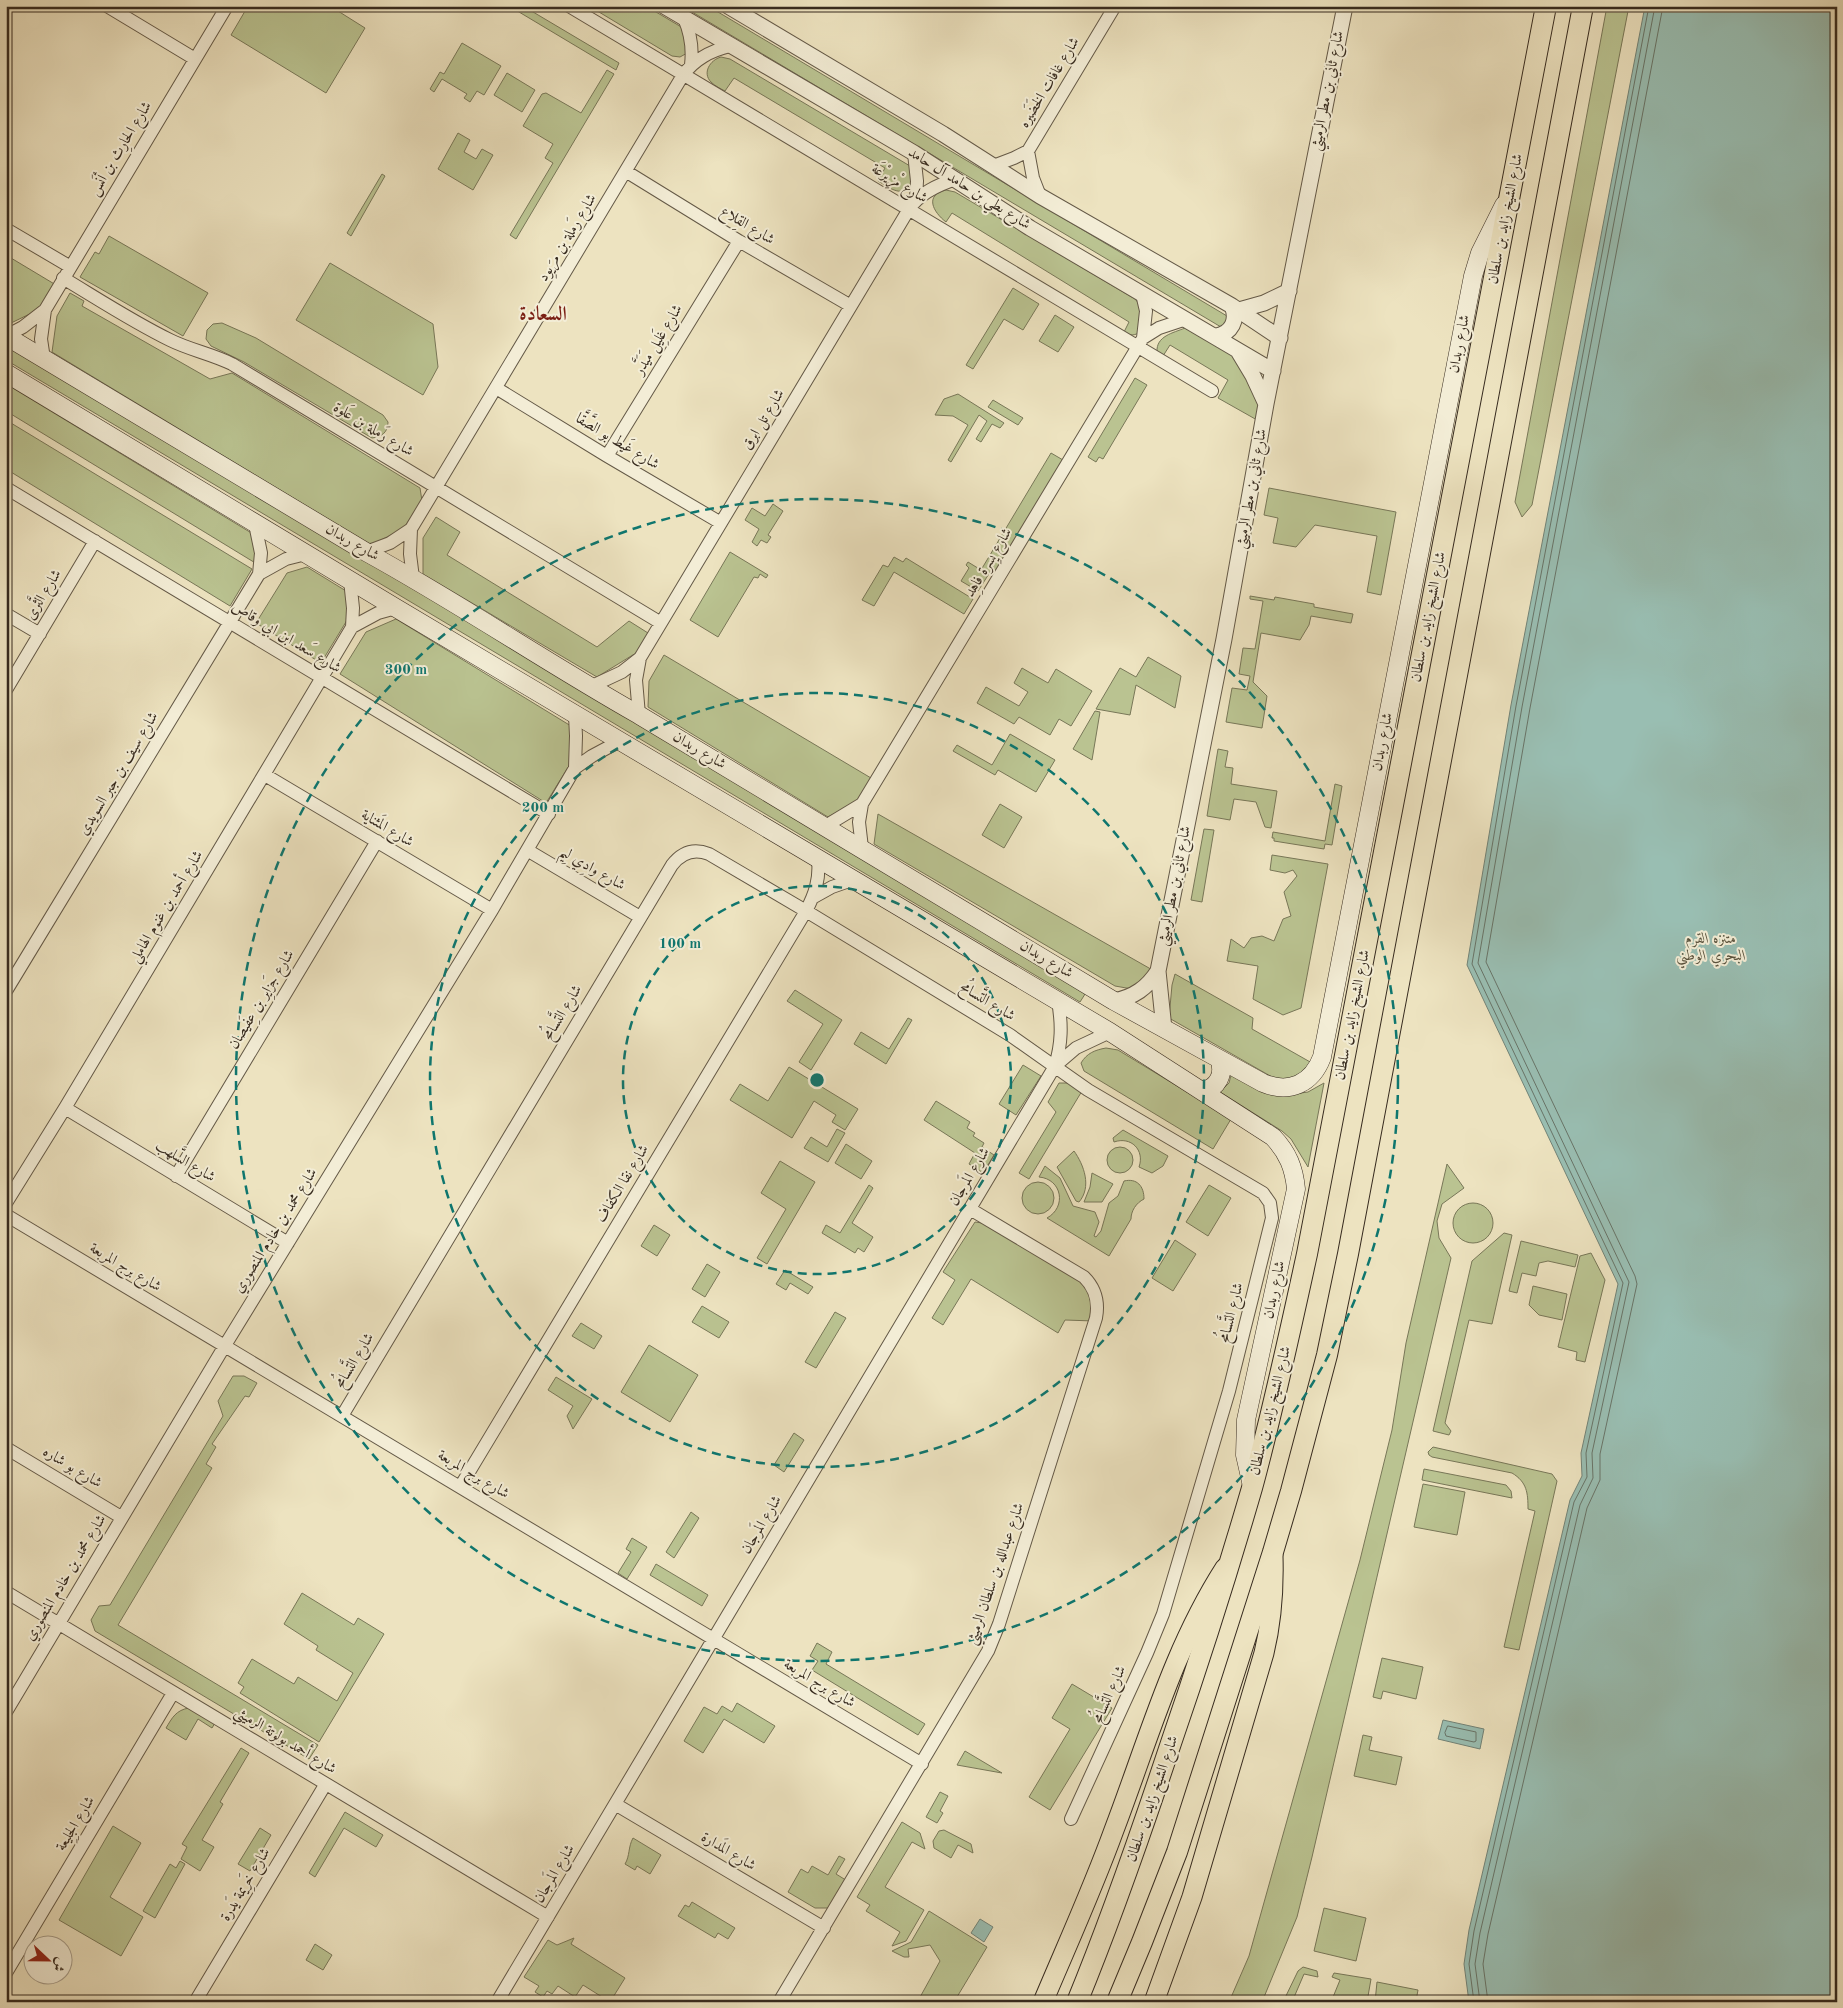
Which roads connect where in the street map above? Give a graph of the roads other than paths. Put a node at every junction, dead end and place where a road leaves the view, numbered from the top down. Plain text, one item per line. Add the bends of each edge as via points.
1 (107, 6) edge
2 (227, 6) edge
3 (569, 6) edge
4 (664, 6) edge
5 (728, 6) edge
6 (1115, 6) edge
7 (1345, 6) edge
8 (1546, 6) edge
9 (1583, 6) edge
10 (684, 18) junction
11 (730, 46) junction
12 (195, 59) junction
13 (687, 70) junction
14 (1028, 151) junction
15 (914, 153) junction
16 (993, 166) junction
17 (627, 172) junction
18 (956, 179) junction
19 (1512, 191) junction
20 (1040, 196) junction
21 (912, 204) junction
22 (6, 229) edge
23 (739, 241) junction
24 (69, 266) junction
25 (63, 278) junction
26 (1289, 291) junction
27 (1142, 294) junction
28 (851, 306) junction
29 (1236, 308) junction
30 (44, 310) junction
31 (1186, 319) junction
32 (6, 336) edge
33 (1216, 336) junction
34 (1280, 338) junction
35 (1140, 342) junction
36 (1237, 350) junction
37 (44, 358) junction
38 (1273, 371) junction
39 (6, 373) edge
40 (496, 388) junction
41 (1212, 392) dead end
42 (1266, 404) junction
43 (607, 456) junction
44 (436, 487) junction
45 (6, 488) edge
46 (721, 523) junction
47 (255, 524) junction
48 (411, 529) junction
49 (95, 541) junction
50 (366, 552) junction
51 (306, 554) junction
52 (259, 574) junction
53 (413, 578) junction
54 (350, 580) junction
55 (396, 608) junction
56 (6, 614) edge
57 (230, 622) junction
58 (661, 623) junction
59 (352, 627) junction
60 (40, 634) junction
61 (640, 658) junction
62 (322, 679) junction
63 (590, 687) junction
64 (6, 690) edge
65 (574, 715) junction
66 (640, 715) junction
67 (620, 741) junction
68 (575, 768) junction
69 (265, 775) junction
70 (862, 804) junction
71 (549, 814) junction
72 (824, 827) junction
73 (376, 841) junction
74 (862, 848) junction
75 (527, 850) junction
76 (818, 860) junction
77 (852, 880) junction
78 (814, 897) junction
79 (492, 910) junction
80 (806, 911) junction
81 (640, 917) junction
82 (1158, 971) junction
83 (6, 991) edge
84 (1058, 1001) junction
85 (1114, 1001) junction
86 (1164, 1029) junction
87 (1110, 1032) junction
88 (1219, 1059) junction
89 (1055, 1066) junction
90 (1202, 1091) junction
91 (65, 1108) junction
92 (176, 1176) junction
93 (6, 1203) edge
94 (970, 1209) junction
95 (6, 1215) edge
96 (288, 1243) junction
97 (224, 1347) junction
98 (342, 1416) junction
99 (6, 1448) edge
100 (460, 1486) junction
101 (1252, 1486) junction
102 (121, 1517) junction
103 (1273, 1552) junction
104 (1231, 1559) junction
105 (6, 1592) edge
106 (58, 1624) junction
107 (712, 1639) junction
108 (173, 1692) junction
109 (6, 1712) edge
110 (922, 1764) junction
111 (325, 1784) junction
112 (615, 1804) junction
113 (1072, 1820) dead end
114 (548, 1917) junction
115 (824, 1928) junction
116 (6, 1973) edge
117 (195, 2002) edge
118 (498, 2002) edge
119 (779, 2002) edge
120 (1043, 2002) edge
121 (1077, 2002) edge
122 (1117, 2002) edge
123 (1154, 2002) edge

1 - 12 street
2 - 12 street, شارع الحارِث بن أنَس
3 - 13 street, شارع مْزِيرْعَة
4 - 10 street, شارع بطي بن حامد آل حامد
5 - 16 street
6 - 14 street, شارع غافات الخَضَيره
7 - 26 street, شارع ثاني بن مطر الرميثي
8 - 19 highway, شارع الشيخ زايد بن سلطان
9 - 103 highway via 1348,1254 1327,1354
10 - 11 street, شارع بطي بن حامد آل حامد
10 - 13 street via 692,46
11 - 13 street, شارع رَملة بن مرَيوِد via 713,51
11 - 15 street, شارع بطي بن حامد آل حامد
12 - 24 street, شارع الحارِث بن أنَس
13 - 17 street, شارع رَملة بن مرَيوِد
13 - 21 street, شارع مْزِيرْعَة
14 - 16 street, شارع غافات الخَضَيره
14 - 20 street, شارع غافات الخَضَيره
15 - 18 street, شارع بطي بن حامد آل حامد
15 - 21 street, شارع تل ابرق via 917,171
16 - 20 street
17 - 23 street, شارع القِلاع
17 - 40 street, شارع رَملة بن مرَيوِد
18 - 21 street, شارع تل ابرق via 939,185
18 - 27 street, شارع بطي بن حامد آل حامد via 1030,228
19 - 88 main road, شارع ربدان via 1486,240 1473,276 1322,1057 1314,1074 1307,1080 1281,1088 1263,1083
19 - 101 highway, شارع الشيخ زايد بن سلطان via 1308,1254
20 - 29 street
21 - 28 street, شارع تل ابرق
21 - 35 street, شارع مْزِيرْعَة
22 - 24 street
23 - 28 street, شارع القِلاع
23 - 43 street, شارع غَلِيل مَيَدَّر
24 - 25 street, شارع الحارِث بن أنَس
25 - 30 street, شارع الحارِث بن أنَس
25 - 44 street, شارع رَملة بن عَلوة via 163,337 232,364
26 - 29 street via 1264,303
26 - 34 street, شارع ثاني بن مطر الرميثي
27 - 31 street, شارع بطي بن حامد آل حامد
27 - 35 street, شارع يِسرة فاهِد via 1146,312
28 - 46 street, شارع تل ابرق
29 - 33 street via 1234,323 1227,332
29 - 34 street
30 - 32 street, شارع الحارِث بن أنَس
30 - 37 street, شارع الحارِث بن أنَس via 41,339
31 - 33 street, شارع بطي بن حامد آل حامد
31 - 35 street via 1159,328
32 - 37 main road, شارع ربدان
33 - 36 street, شارع بطي بن حامد آل حامد
34 - 38 street, شارع ثاني بن مطر الرميثي
35 - 41 street, شارع مْزِيرْعَة
35 - 70 street, شارع يِسرة فاهِد
36 - 38 street, شارع بطي بن حامد آل حامد
36 - 42 street
37 - 50 main road, شارع ربدان
38 - 42 street, شارع ثاني بن مطر الرميثي
39 - 47 main road, شارع ربدان
40 - 43 street, شارع غَيط بو الصَّقَّا
40 - 44 street, شارع رَملة بن مرَيوِد
42 - 82 street, شارع ثاني بن مطر الرميثي via 1230,607
43 - 46 street, شارع غَيط بو الصَّقَّا
44 - 48 street, شارع رَملة بن مرَيوِد
44 - 58 street, شارع رَملة بن عَلوة
45 - 49 street, شارع سَعد ابن ابي وقاص
46 - 58 street, شارع تل ابرق
47 - 51 main road, شارع ربدان
47 - 52 street, شارع سيف بن جبر السويدي via 261,554
48 - 50 street, شارع رَملة بن مرَيوِد via 390,543
48 - 53 street, شارع رَملة بن مرَيوِد
49 - 57 street, شارع سَعد ابن ابي وقاص
49 - 60 street, شارع الثَّرى
50 - 53 main road, شارع ربدان
51 - 52 street, شارع سيف بن جبر السويدي via 286,559
51 - 54 main road, شارع ربدان
52 - 57 street, شارع سيف بن جبر السويدي
53 - 63 main road, شارع ربدان
54 - 55 main road, شارع ربدان
54 - 59 street, شارع أحمد بن غنوم الهاملي
55 - 59 street via 378,613
55 - 65 main road, شارع ربدان
56 - 60 street
57 - 62 street, شارع سَعد ابن ابي وقاص
57 - 83 street, شارع سيف بن جبر السويدي
58 - 61 street, شارع تل ابرق
59 - 62 street, شارع أحمد بن غنوم الهاملي
60 - 64 street, شارع الثَّرى
61 - 63 street, شارع تل ابرق via 622,672
61 - 66 street, شارع تل ابرق via 636,680
62 - 69 street, شارع أحمد بن غنوم الهاملي
62 - 71 street, شارع سَعد ابن ابي وقاص
63 - 66 main road, شارع ربدان
65 - 67 main road, شارع ربدان
65 - 68 street, شارع محمد بن خادم المنصوري
66 - 72 main road, شارع ربدان
67 - 68 street, شارع محمد بن خادم المنصوري
67 - 76 main road, شارع ربدان
68 - 71 street, شارع محمد بن خادم المنصوري
69 - 73 street, شارع المَثناية
69 - 91 street, شارع أحمد بن غنوم الهاملي
70 - 72 street, شارع يِسرة فاهِد
70 - 74 street, شارع يِسرة فاهِد via 859,822
71 - 75 street, شارع محمد بن خادم المنصوري
72 - 74 main road, شارع ربدان
73 - 79 street, شارع المَثناية
73 - 92 street, شارع جَزايِر بن عِفَيصان
74 - 85 main road, شارع ربدان
75 - 79 street, شارع محمد بن خادم المنصوري
75 - 81 street, شارع وادِي لِيم
76 - 77 main road, شارع ربدان
76 - 78 street, شارع نقا الكفاف
77 - 78 street via 832,886
77 - 84 main road, شارع ربدان
78 - 80 street, شارع نقا الكفاف
79 - 96 street, شارع محمد بن خادم المنصوري
80 - 81 street, شارع التَّسامُح via 708,854 695,851 676,859
80 - 89 street, شارع التَّسامُح via 1010,1035
80 - 100 street, شارع نقا الكفاف
81 - 98 street, شارع التَّسامُح
82 - 85 street via 1135,994
82 - 86 street, شارع ثاني بن مطر الرميثي
84 - 87 main road, شارع ربدان
84 - 89 street, شارع المَرجان via 1062,1040
85 - 86 main road, شارع ربدان
86 - 88 main road, شارع ربدان
87 - 89 street, شارع المَرجان via 1081,1045
87 - 90 main road, شارع ربدان
88 - 90 main road via 1222,1073 1218,1082
89 - 94 street, شارع المَرجان
89 - 113 street, شارع التَّسامُح via 1088,1090 1263,1193 1273,1213 1229,1391 1163,1614
90 - 101 main road, شارع ربدان via 1273,1137 1283,1148 1295,1174 1294,1203 1246,1420 1245,1455
91 - 92 street, شارع السَّلهب
91 - 93 street, شارع أحمد بن غنوم الهاملي
92 - 96 street, شارع السَّلهب
94 - 107 street, شارع المَرجان
94 - 110 street, شارع عبدالله بن سلطان الرميثي via 1084,1277 1094,1290 1098,1311 994,1638
95 - 97 street, شارع برج المربعة
96 - 97 street, شارع محمد بن خادم المنصوري
97 - 98 street, شارع برج المربعة
97 - 102 street, شارع محمد بن خادم المنصوري
98 - 100 street, شارع برج المربعة
99 - 102 street, شارع بو شاره
100 - 107 street, شارع برج المربعة
101 - 104 highway, شارع الشيخ زايد بن سلطان
102 - 106 street, شارع محمد بن خادم المنصوري
103 - 122 highway via 1177,1852
103 - 123 main road via 1274,1593 1264,1653 1192,1896
104 - 120 main road via 1207,1595 1178,1655 1114,1831
104 - 121 highway, شارع الشيخ زايد بن سلطان via 1140,1838
105 - 106 street, شارع أحمد بولوتة الرميثي
106 - 108 street, شارع أحمد بولوتة الرميثي
106 - 109 street, شارع محمد بن خادم المنصوري
107 - 110 street, شارع برج المربعة
107 - 112 street, شارع المَرجان
108 - 111 street, شارع أحمد بولوتة الرميثي
108 - 116 street, شارع الجِلِيعة
110 - 115 street, شارع عبدالله بن سلطان الرميثي
111 - 114 street, شارع أحمد بولوتة الرميثي
111 - 117 street, شارع خَرِيمة يَدرة
112 - 114 street, شارع المَرجان
112 - 115 street, شارع المَدارة
114 - 118 street, شارع المَرجان
115 - 119 street, شارع عبدالله بن سلطان الرميثي

